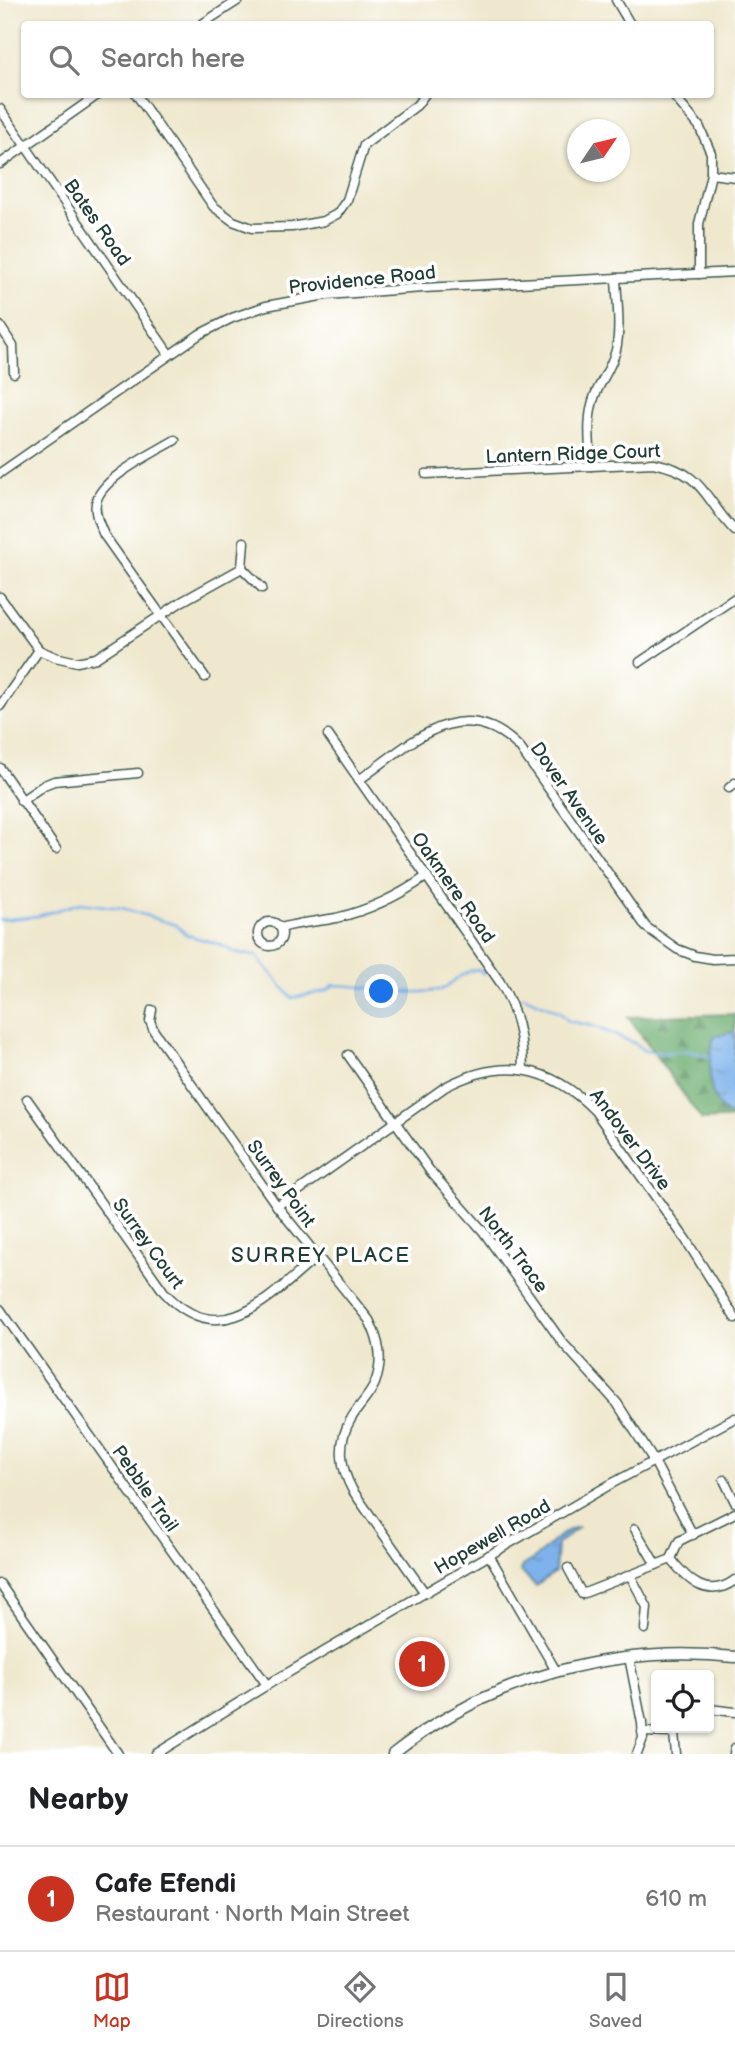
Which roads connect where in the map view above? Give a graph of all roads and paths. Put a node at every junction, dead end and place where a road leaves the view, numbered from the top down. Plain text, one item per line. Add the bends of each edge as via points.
1 (239, 0) edge
2 (616, 0) edge
3 (207, 21) edge
4 (628, 21) edge
5 (93, 98) edge
6 (139, 98) edge
7 (422, 98) edge
8 (675, 98) edge
9 (0, 109) edge
10 (26, 146) junction
11 (0, 164) edge
12 (711, 174) junction
13 (735, 177) edge
14 (735, 272) edge
15 (699, 274) junction
16 (616, 278) junction
17 (0, 326) edge
18 (169, 354) junction
19 (14, 373) dead end
20 (176, 440) dead end
21 (591, 466) junction
22 (0, 473) edge
23 (426, 474) dead end
24 (735, 531) edge
25 (244, 541) dead end
26 (242, 568) junction
27 (262, 588) dead end
28 (0, 597) edge
29 (735, 598) edge
30 (162, 615) junction
31 (39, 650) junction
32 (640, 662) dead end
33 (205, 677) dead end
34 (0, 706) edge
35 (328, 735) dead end
36 (0, 768) edge
37 (138, 773) dead end
38 (359, 780) junction
39 (21, 801) junction
40 (55, 849) dead end
41 (427, 876) junction
42 (281, 928) dead end
43 (735, 958) edge
44 (152, 1010) dead end
45 (348, 1055) dead end
46 (523, 1070) junction
47 (27, 1098) dead end
48 (395, 1122) junction
49 (277, 1206) junction
50 (317, 1257) junction
51 (0, 1310) edge
52 (735, 1318) edge
53 (735, 1418) edge
54 (654, 1461) junction
55 (724, 1480) dead end
56 (735, 1502) edge
57 (735, 1513) edge
58 (635, 1529) dead end
59 (693, 1535) junction
60 (489, 1555) junction
61 (671, 1559) junction
62 (656, 1565) junction
63 (568, 1567) dead end
64 (631, 1575) junction
65 (735, 1580) edge
66 (0, 1584) edge
67 (425, 1592) junction
68 (645, 1629) dead end
69 (629, 1657) junction
70 (735, 1657) edge
71 (556, 1671) junction
72 (267, 1685) junction
73 (714, 1710) edge
74 (735, 1712) edge
75 (651, 1731) edge
76 (642, 1732) junction
77 (674, 1733) edge
78 (735, 1748) edge
79 (118, 1754) edge
80 (156, 1754) edge
81 (393, 1754) edge
82 (636, 1754) edge
83 (676, 1754) edge
84 (734, 1754) edge

1 - 3 street
2 - 4 street
5 - 10 street
6 - 7 street via 213,206 252,228 292,227 337,214 347,200 364,145
8 - 12 street via 705,135
9 - 10 street, Bates Road
10 - 11 street
10 - 18 street, Bates Road
12 - 13 street
12 - 15 street via 699,224
14 - 15 street, Providence Road
15 - 16 street, Providence Road
16 - 18 street, Providence Road via 301,299 232,318
16 - 21 street via 618,340 590,410
17 - 19 street via 13,346
18 - 22 street, Providence Road
20 - 30 street via 115,478 96,503 104,535
21 - 23 street, Lantern Ridge Court
21 - 24 street, Lantern Ridge Court via 653,463 684,472 700,485
25 - 26 street
26 - 27 street
26 - 30 street
28 - 31 street
29 - 32 street
30 - 31 street via 96,658 77,662
30 - 33 street
31 - 34 street
35 - 38 street, Oakmere Road
36 - 39 street
37 - 39 street via 54,781
38 - 41 street, Oakmere Road
38 - 43 street, Dover Avenue via 441,725 469,721 496,728 520,748 646,927 695,956
39 - 40 street
41 - 42 street via 365,910
41 - 46 street, Oakmere Road via 508,994 520,1031
44 - 49 street, Surrey Point via 154,1031
45 - 48 street, North Trace
46 - 48 street, Andover Drive via 492,1070 464,1077
46 - 52 street, Andover Drive via 562,1083 595,1111
47 - 50 street, Surrey Court via 163,1292 186,1311 215,1320 243,1315
48 - 49 street, Andover Drive
48 - 54 street, North Trace via 430,1171 483,1231 562,1342 617,1403
49 - 50 street, Surrey Point
50 - 67 street, Surrey Point via 369,1320 380,1349 375,1383 344,1435 344,1473
51 - 72 street, Pebble Trail
53 - 54 street, Hopewell Road
54 - 59 street, North Trace
54 - 60 street, Hopewell Road
55 - 56 street
57 - 59 street
58 - 62 street
59 - 61 street via 679,1541
60 - 67 street, Hopewell Road
60 - 71 street
61 - 62 street
61 - 65 street via 698,1587 726,1586
62 - 64 street
63 - 64 street via 582,1594
64 - 68 street via 647,1607
66 - 79 street
67 - 72 street, Hopewell Road
69 - 70 main road
69 - 71 main road
69 - 76 street
71 - 81 main road via 477,1701
72 - 80 street, Hopewell Road
73 - 74 street
75 - 76 street
76 - 82 street
77 - 83 street
78 - 84 street

